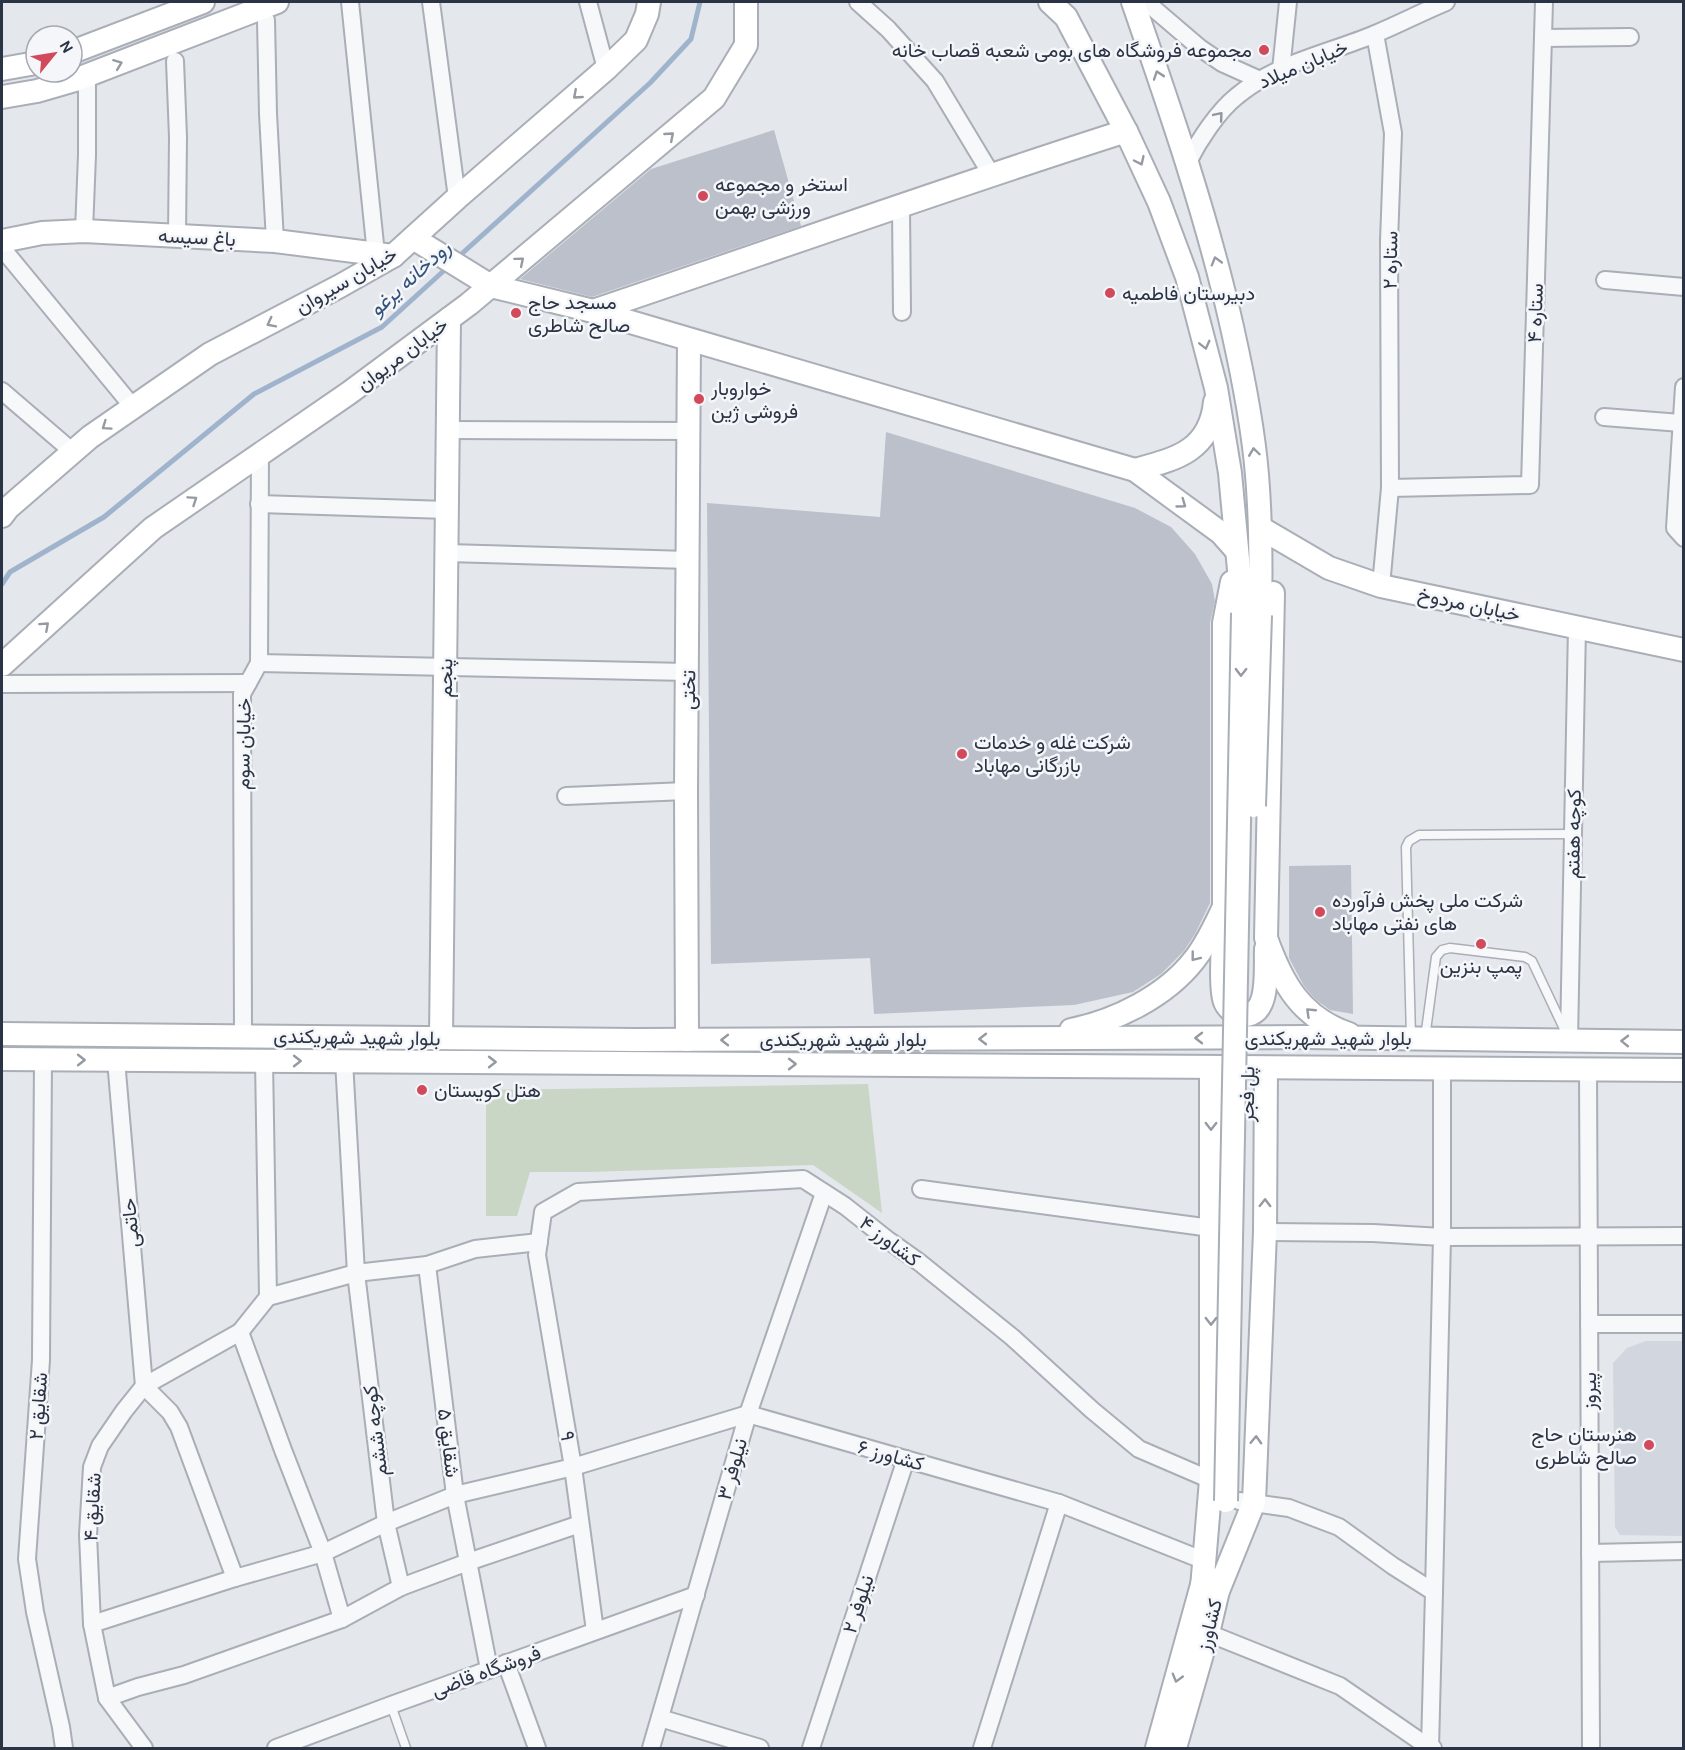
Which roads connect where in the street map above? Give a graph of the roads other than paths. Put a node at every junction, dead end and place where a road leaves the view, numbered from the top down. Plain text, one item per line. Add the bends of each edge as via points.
1 (203, 2) edge
2 (350, 2) edge
3 (431, 2) edge
4 (588, 2) edge
5 (649, 2) edge
6 (746, 2) edge
7 (858, 2) edge
8 (1050, 2) edge
9 (1133, 2) edge
10 (1146, 2) edge
11 (1288, 2) edge
12 (1544, 2) edge
13 (1437, 4) edge
14 (1064, 9) edge
15 (272, 11) edge
16 (1375, 34) junction
17 (1630, 37) dead end
18 (1543, 38) junction
19 (84, 47) edge
20 (175, 61) dead end
21 (24, 65) edge
22 (2, 69) edge
23 (606, 69) junction
24 (1281, 70) junction
25 (87, 75) junction
26 (1260, 80) junction
27 (2, 97) edge
28 (1126, 131) junction
29 (1188, 162) junction
30 (991, 174) junction
31 (457, 198) junction
32 (901, 207) junction
33 (84, 231) junction
34 (177, 236) junction
35 (413, 238) junction
36 (2, 241) edge
37 (275, 241) junction
38 (2, 248) edge
39 (385, 255) junction
40 (1605, 280) dead end
41 (491, 286) junction
42 (1683, 287) edge
43 (593, 311) junction
44 (902, 312) dead end
45 (449, 319) junction
46 (689, 340) junction
47 (1683, 387) edge
48 (1216, 388) junction
49 (2, 391) edge
50 (133, 407) junction
51 (1604, 417) dead end
52 (1681, 423) junction
53 (448, 430) junction
54 (689, 431) junction
55 (73, 452) junction
56 (260, 454) junction
57 (1135, 470) junction
58 (1390, 488) junction
59 (1258, 493) junction
60 (259, 504) junction
61 (447, 510) junction
62 (2, 516) edge
63 (1264, 530) junction
64 (1683, 538) edge
65 (1237, 550) junction
66 (447, 554) junction
67 (688, 560) junction
68 (1381, 585) junction
69 (1251, 614) junction
70 (1576, 627) junction
71 (1683, 650) edge
72 (258, 663) junction
73 (2, 665) edge
74 (445, 667) junction
75 (688, 672) junction
76 (248, 683) junction
77 (2, 684) edge
78 (686, 791) junction
79 (566, 796) dead end
80 (1573, 834) junction
81 (1224, 907) junction
82 (1266, 938) junction
83 (2, 1034) edge
84 (243, 1036) junction
85 (441, 1038) junction
86 (1362, 1038) junction
87 (1418, 1038) junction
88 (1021, 1039) junction
89 (687, 1040) junction
90 (1569, 1040) junction
91 (1683, 1042) edge
92 (2, 1059) edge
93 (43, 1059) junction
94 (116, 1060) junction
95 (264, 1061) junction
96 (344, 1061) junction
97 (1211, 1067) junction
98 (1266, 1068) junction
99 (1442, 1069) junction
100 (1588, 1070) junction
101 (1683, 1070) edge
102 (921, 1189) dead end
103 (824, 1193) junction
104 (1211, 1228) junction
105 (1264, 1232) junction
106 (1683, 1236) edge
107 (1589, 1237) junction
108 (1442, 1238) junction
109 (539, 1242) junction
110 (427, 1265) junction
111 (356, 1274) junction
112 (268, 1297) junction
113 (1589, 1324) junction
114 (1683, 1324) edge
115 (240, 1332) junction
116 (144, 1386) junction
117 (748, 1414) junction
118 (906, 1459) junction
119 (573, 1467) junction
120 (1211, 1480) junction
121 (455, 1495) junction
122 (1239, 1501) junction
123 (1059, 1503) junction
124 (386, 1523) junction
125 (580, 1524) junction
126 (1683, 1551) edge
127 (1590, 1553) junction
128 (323, 1554) junction
129 (1205, 1561) junction
130 (468, 1562) junction
131 (235, 1578) junction
132 (401, 1587) junction
133 (1209, 1592) junction
134 (1434, 1592) junction
135 (696, 1595) junction
136 (342, 1618) junction
137 (92, 1624) junction
138 (595, 1631) junction
139 (1208, 1633) junction
140 (506, 1664) junction
141 (489, 1669) junction
142 (107, 1698) junction
143 (390, 1705) junction
144 (660, 1718) junction
145 (1431, 1748) edge
146 (64, 1749) edge
147 (144, 1749) edge
148 (276, 1749) edge
149 (406, 1749) edge
150 (537, 1749) edge
151 (651, 1749) edge
152 (760, 1749) edge
153 (811, 1749) edge
154 (982, 1749) edge
155 (1157, 1749) edge
156 (1175, 1749) edge
157 (1591, 1749) edge

1 - 19 main road
2 - 39 street
3 - 31 street
4 - 23 street
5 - 23 main road, خیابان سیروان via 636,40
41 -> 6 main road, خیابان مریوان via 714,98 746,45
7 - 30 street via 935,81
8 - 14 main road
29 -> 9 main road
10 - 26 street via 1215,58
11 - 24 street
12 - 18 street, ستاره ۴
13 - 16 street, خیابان میلاد
14 - 28 main road
25 -> 15 main road
15 - 37 street via 268,114
16 - 24 street, خیابان میلاد
16 - 58 street, ستاره ۲ via 1393,133 1389,241
17 - 18 street
18 - 58 street, ستاره ۴ via 1530,485
20 - 34 street
21 - 22 main road
23 -> 31 main road, خیابان سیروان
24 - 26 street, خیابان میلاد
25 - 27 main road
25 - 33 street
29 -> 26 street, خیابان میلاد via 1199,140 1236,96
28 - 30 main road
28 -> 48 main road via 1159,202 1187,277
59 -> 29 main road via 1244,382
30 - 32 main road
31 - 35 main road, خیابان سیروان
32 - 43 main road
32 - 44 street
33 - 34 main road, باغ سیسه
33 - 36 main road, باغ سیسه via 42,233
34 - 37 main road, باغ سیسه
35 - 39 main road, خیابان سیروان
35 - 41 main road
37 - 39 main road, باغ سیسه
38 - 50 street
39 -> 50 main road, خیابان سیروان via 340,286 210,354
40 - 42 street
41 - 43 main road
41 - 45 main road, خیابان مریوان
43 - 46 main road
45 - 53 main road, پنجم
45 - 56 main road, خیابان مریوان
46 - 54 main road, تختی
46 - 57 main road
47 - 52 street
48 - 57 main road via 1213,417 1204,437 1189,452
48 - 65 main road
49 - 55 street
50 -> 55 main road, خیابان سیروان
51 - 52 street
52 - 64 street via 1675,528
53 - 54 street
53 - 61 main road, پنجم
54 - 67 main road, تختی
55 - 62 main road, خیابان سیروان
56 - 60 street, خیابان سوم
73 -> 56 main road, خیابان مریوان via 153,528
57 -> 65 main road via 1221,532
58 - 68 street, ستاره ۲
59 - 63 main road
59 - 69 main road via 1262,539
60 - 61 street
60 - 72 street, خیابان سوم
61 - 66 main road, پنجم
63 - 68 main road, خیابان مردوخ via 1329,568
63 - 82 main road via 1273,586
65 - 69 main road
65 - 81 main road via 1224,623
66 - 67 street
66 - 74 main road, پنجم
67 - 75 main road, تختی
68 - 70 main road, خیابان مردوخ
69 - 122 main road, پل فجر, bridge
70 - 71 main road, خیابان مردوخ
70 - 80 street, کوچه هفتم
72 - 74 street
72 - 76 street, خیابان سوم
74 - 75 street
74 - 85 main road, پنجم
75 - 78 main road, تختی
76 - 77 street
76 - 84 street, خیابان سوم via 242,693
78 - 79 street
78 - 89 main road, تختی
80 - 87 lane via 1419,835 1409,842 1406,848
80 - 90 street, کوچه هفتم
81 - 82 main road via 1222,990 1225,1004 1234,1013 1254,1012 1262,1003
81 -> 88 main road via 1193,961 1153,996 1120,1015 1085,1027
86 -> 82 main road via 1314,1017 1278,969
83 - 84 main road, بلوار شهید شهریکندی
84 - 85 main road, بلوار شهید شهریکندی
85 - 89 main road, بلوار شهید شهریکندی
86 - 87 main road, بلوار شهید شهریکندی
86 -> 88 main road, بلوار شهید شهریکندی
87 - 90 main road, بلوار شهید شهریکندی
87 - 90 lane via 1436,957 1450,948 1532,961
88 -> 89 main road, بلوار شهید شهریکندی
91 -> 90 main road, بلوار شهید شهریکندی
92 - 93 main road, بلوار شهید شهریکندی
93 -> 94 main road, بلوار شهید شهریکندی
93 - 146 street, شقایق ۲ via 41,1360 27,1559
94 - 95 main road, بلوار شهید شهریکندی
94 - 116 street, حاتمی
95 -> 96 main road, بلوار شهید شهریکندی
95 - 112 street
96 -> 97 main road, بلوار شهید شهریکندی
96 - 111 street, کوچه ششم
97 - 98 main road, بلوار شهید شهریکندی
97 -> 104 main road
98 - 99 main road, بلوار شهید شهریکندی
105 -> 98 main road
99 - 100 main road, بلوار شهید شهریکندی
99 - 108 street
100 - 101 main road, بلوار شهید شهریکندی
100 - 107 street, پیروز
102 - 104 street
103 - 109 street, کشاورز ۴ via 803,1179 578,1192 543,1212
103 - 117 street, نیلوفر ۳
103 - 120 street, کشاورز ۴ via 1012,1337 1139,1449
104 -> 120 main road
105 - 108 street
122 -> 105 main road
106 - 107 street
107 - 108 street
107 - 113 street, پیروز
108 - 134 street
109 - 110 street via 475,1249
109 - 119 street, ۹ via 537,1255
110 - 111 street
110 - 121 street, شقایق ۵
111 - 112 street
111 - 124 street, کوچه ششم
112 - 115 street, شقایق ۴
113 - 114 street
113 - 127 street, پیروز
115 - 116 street, شقایق ۴
115 - 128 street
116 - 131 street via 179,1427
116 - 137 street, شقایق ۴ via 100,1446 92,1467 88,1535
117 - 118 street, کشاورز ۶
117 - 119 street
117 - 135 street, نیلوفر ۳
118 - 123 street, کشاورز ۶
118 - 153 street, نیلوفر ۲
119 - 121 street
119 - 125 street, ۹
120 - 129 main road
121 - 124 street
121 - 130 street, شقایق ۵
122 - 133 main road, کشاورز
122 - 134 street via 1289,1508 1339,1527
123 - 129 street, کشاورز ۶
123 - 154 street
124 - 128 street
124 - 132 street, کوچه ششم
125 - 130 street
125 - 138 street, ۹
126 - 127 street
127 - 157 street, پیروز
128 - 131 street
128 - 136 street
129 - 133 main road
130 - 132 street
130 - 141 street, شقایق ۵
131 - 137 street
132 - 136 street
133 - 139 main road, کشاورز
133 -> 155 main road
134 - 145 street
135 - 138 street, فروشگاه قاضی
135 - 144 street, نیلوفر ۳
136 - 142 street via 184,1675
137 - 142 street, شقایق ۴
138 - 140 street, فروشگاه قاضی
139 - 145 street via 1340,1686
139 - 156 main road, کشاورز
140 - 141 street, فروشگاه قاضی
140 - 150 street
141 - 143 street, فروشگاه قاضی
142 - 147 street, شقایق ۴
143 - 148 street, فروشگاه قاضی
143 - 149 lane
144 - 151 street, نیلوفر ۳
144 - 152 street

